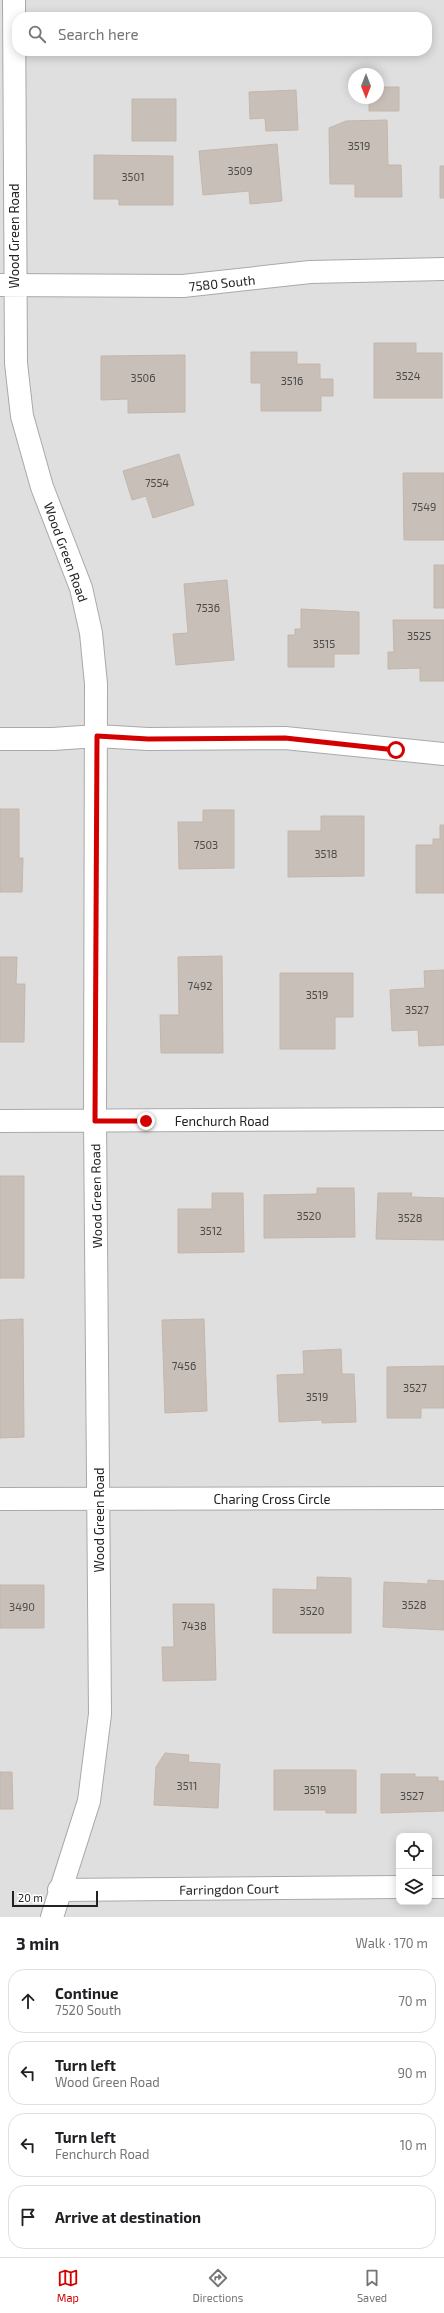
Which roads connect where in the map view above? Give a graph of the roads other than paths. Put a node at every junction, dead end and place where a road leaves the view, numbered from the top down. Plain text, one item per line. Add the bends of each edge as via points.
1 (14, 0) edge
2 (14, 12) edge
3 (13, 56) edge
4 (444, 269) edge
5 (7, 285) edge
6 (97, 736) junction
7 (0, 739) edge
8 (444, 754) edge
9 (444, 1119) edge
10 (0, 1121) edge
11 (95, 1121) junction
12 (444, 1498) edge
13 (0, 1500) edge
14 (99, 1500) junction
15 (396, 1887) edge
16 (432, 1887) edge
17 (444, 1887) edge
18 (59, 1890) junction
19 (52, 1917) edge

1 - 2 street, Wood Green Road
3 - 5 street, Wood Green Road
4 - 5 street, 7580 South via 310,272 183,286
5 - 6 street, Wood Green Road via 22,416 42,487 80,588 91,633 96,684
6 - 7 street
6 - 8 street via 148,739 285,738
6 - 11 street, Wood Green Road
9 - 11 street, Fenchurch Road
10 - 11 street, Fenchurch Road
11 - 14 street, Wood Green Road
12 - 14 street, Charing Cross Circle
13 - 14 street, Charing Cross Circle
14 - 18 street, Wood Green Road via 100,1714 89,1802 79,1839
15 - 18 street, Farringdon Court
16 - 17 street
18 - 19 street, Wood Green Road

